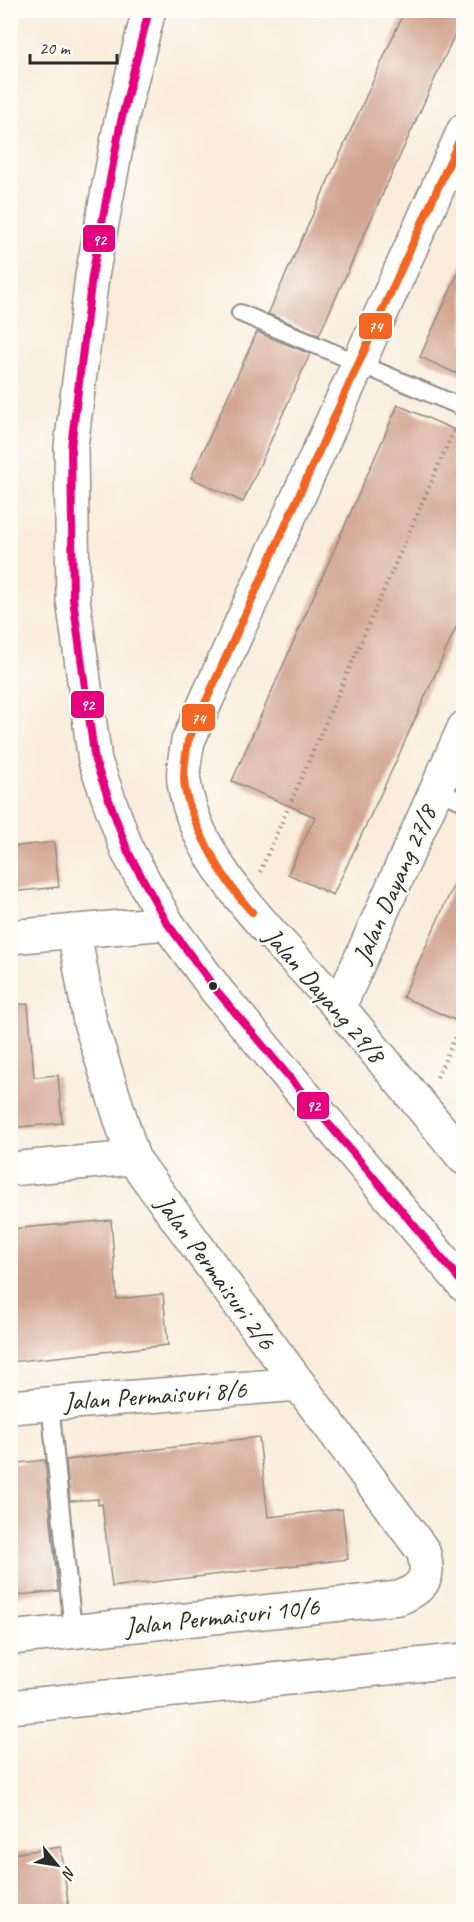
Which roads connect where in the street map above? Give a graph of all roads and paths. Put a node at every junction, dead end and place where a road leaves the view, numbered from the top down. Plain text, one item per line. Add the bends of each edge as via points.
1 (149, 10) edge
2 (464, 130) edge
3 (240, 313) dead end
4 (360, 363) junction
5 (464, 408) edge
6 (464, 728) edge
7 (450, 796) edge
8 (246, 905) junction
9 (167, 923) junction
10 (74, 931) junction
11 (10, 937) edge
12 (339, 1007) junction
13 (464, 1018) edge
14 (422, 1109) junction
15 (133, 1158) junction
16 (464, 1158) edge
17 (10, 1169) edge
18 (464, 1285) edge
19 (299, 1384) junction
20 (50, 1403) junction
21 (10, 1407) edge
22 (425, 1579) joint
23 (73, 1631) junction
24 (10, 1638) edge
25 (464, 1660) edge
26 (10, 1707) edge

1 - 9 street via 121,121 90,287 71,447 73,599 95,761 128,852
2 - 4 street, Jalan Dayang 29/8
3 - 4 lane
4 - 5 lane
4 - 8 street, Jalan Dayang 29/8 via 188,741 184,780 190,808 210,852
5 - 8 path
6 - 7 street, Jalan Dayang 27/8
7 - 12 street, Jalan Dayang 27/8
8 - 12 street, Jalan Dayang 29/8
9 - 10 street
9 - 18 street via 217,991
10 - 11 street
10 - 15 street, Jalan Permaisuri 2/6 via 90,1022
12 - 14 street, Jalan Dayang 29/8
13 - 14 path
14 - 16 street, Jalan Dayang 29/8
15 - 17 street
15 - 19 street, Jalan Permaisuri 2/6
19 - 20 street, Jalan Permaisuri 8/6
19 - 22 street, Jalan Permaisuri 2/6 via 423,1551
20 - 21 street, Jalan Permaisuri 8/6
20 - 23 lane
22 - 23 street, Jalan Permaisuri 10/6 via 416,1591 399,1598
23 - 24 street, Jalan Permaisuri 10/6
25 - 26 street

